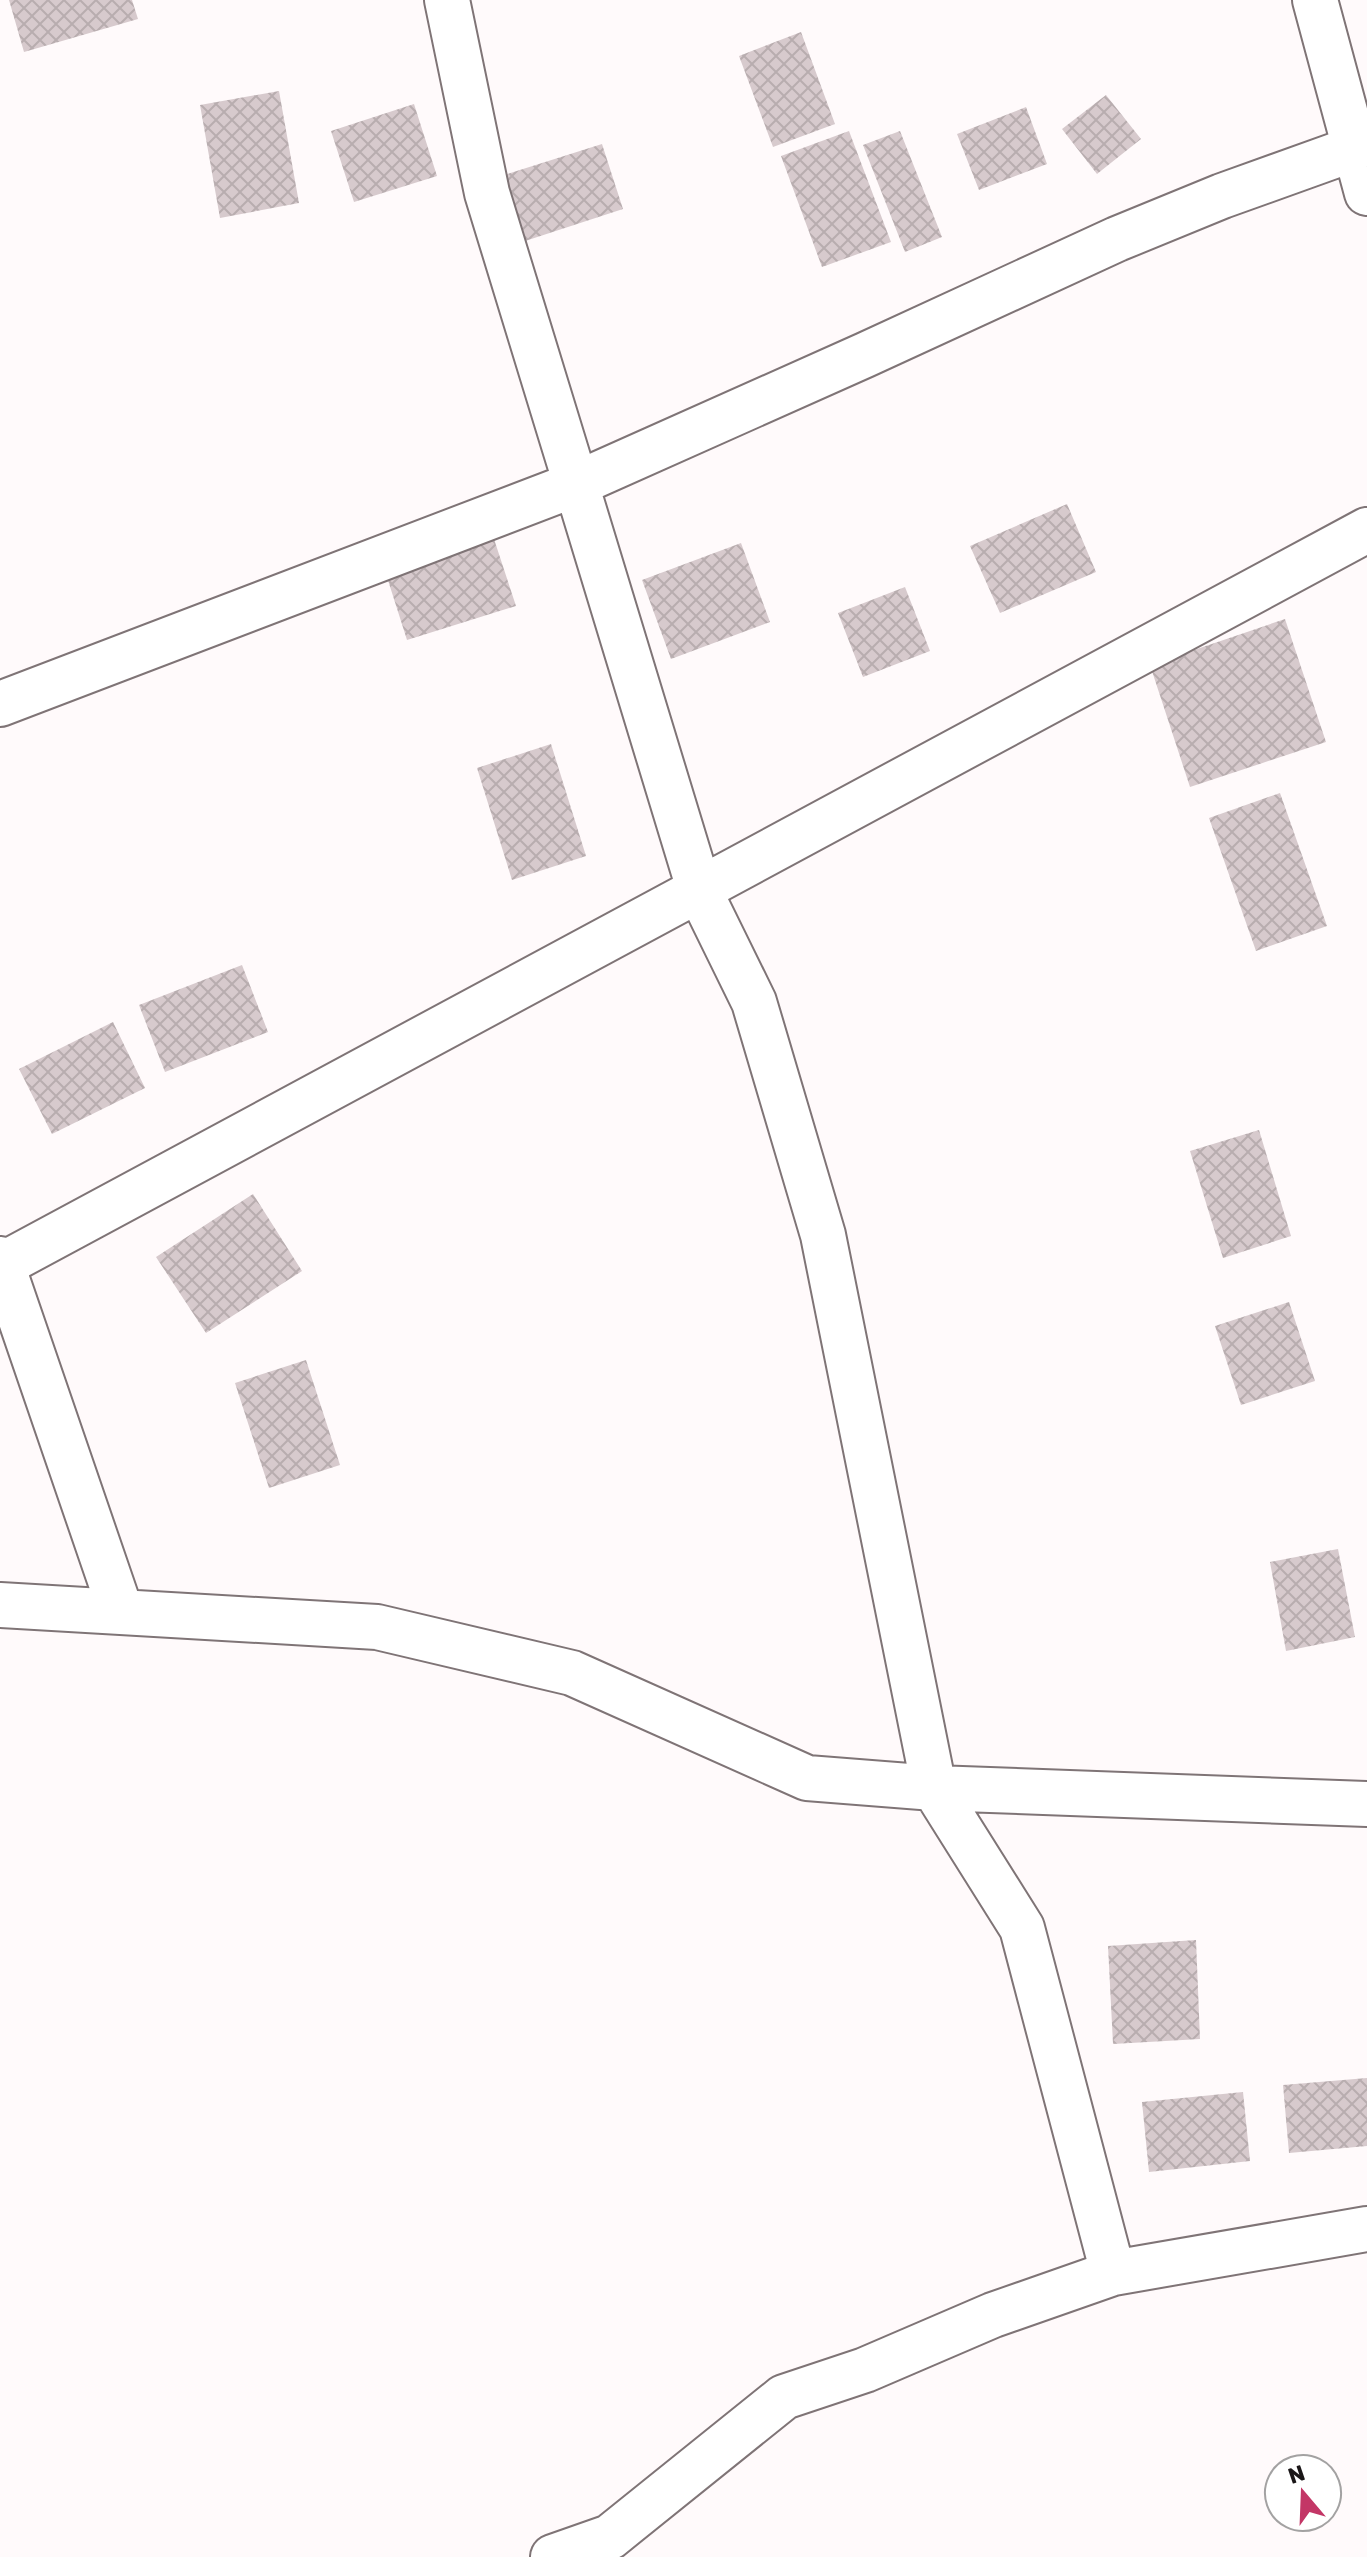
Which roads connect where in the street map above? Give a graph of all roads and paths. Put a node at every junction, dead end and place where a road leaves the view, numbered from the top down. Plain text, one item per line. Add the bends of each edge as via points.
1 (447, 0) edge
2 (1315, 0) edge
3 (1353, 149) junction
4 (1367, 193) edge
5 (576, 484) junction
6 (1367, 530) edge
7 (0, 704) edge
8 (700, 892) junction
9 (1, 1263) edge
10 (0, 1605) edge
11 (121, 1612) junction
12 (934, 1788) junction
13 (1367, 1804) edge
14 (1367, 2229) edge
15 (1113, 2273) junction
16 (553, 2557) edge

1 - 5 street via 487,193
2 - 3 street
3 - 4 street
3 - 5 street via 1117,239
5 - 7 street
5 - 8 street
6 - 8 street
8 - 9 street
8 - 12 street via 754,1002 823,1235
9 - 11 street
10 - 11 street
11 - 12 street via 377,1627 572,1673 807,1778
12 - 13 street
12 - 15 street via 1022,1928
14 - 15 street
15 - 16 street via 784,2397 610,2537

